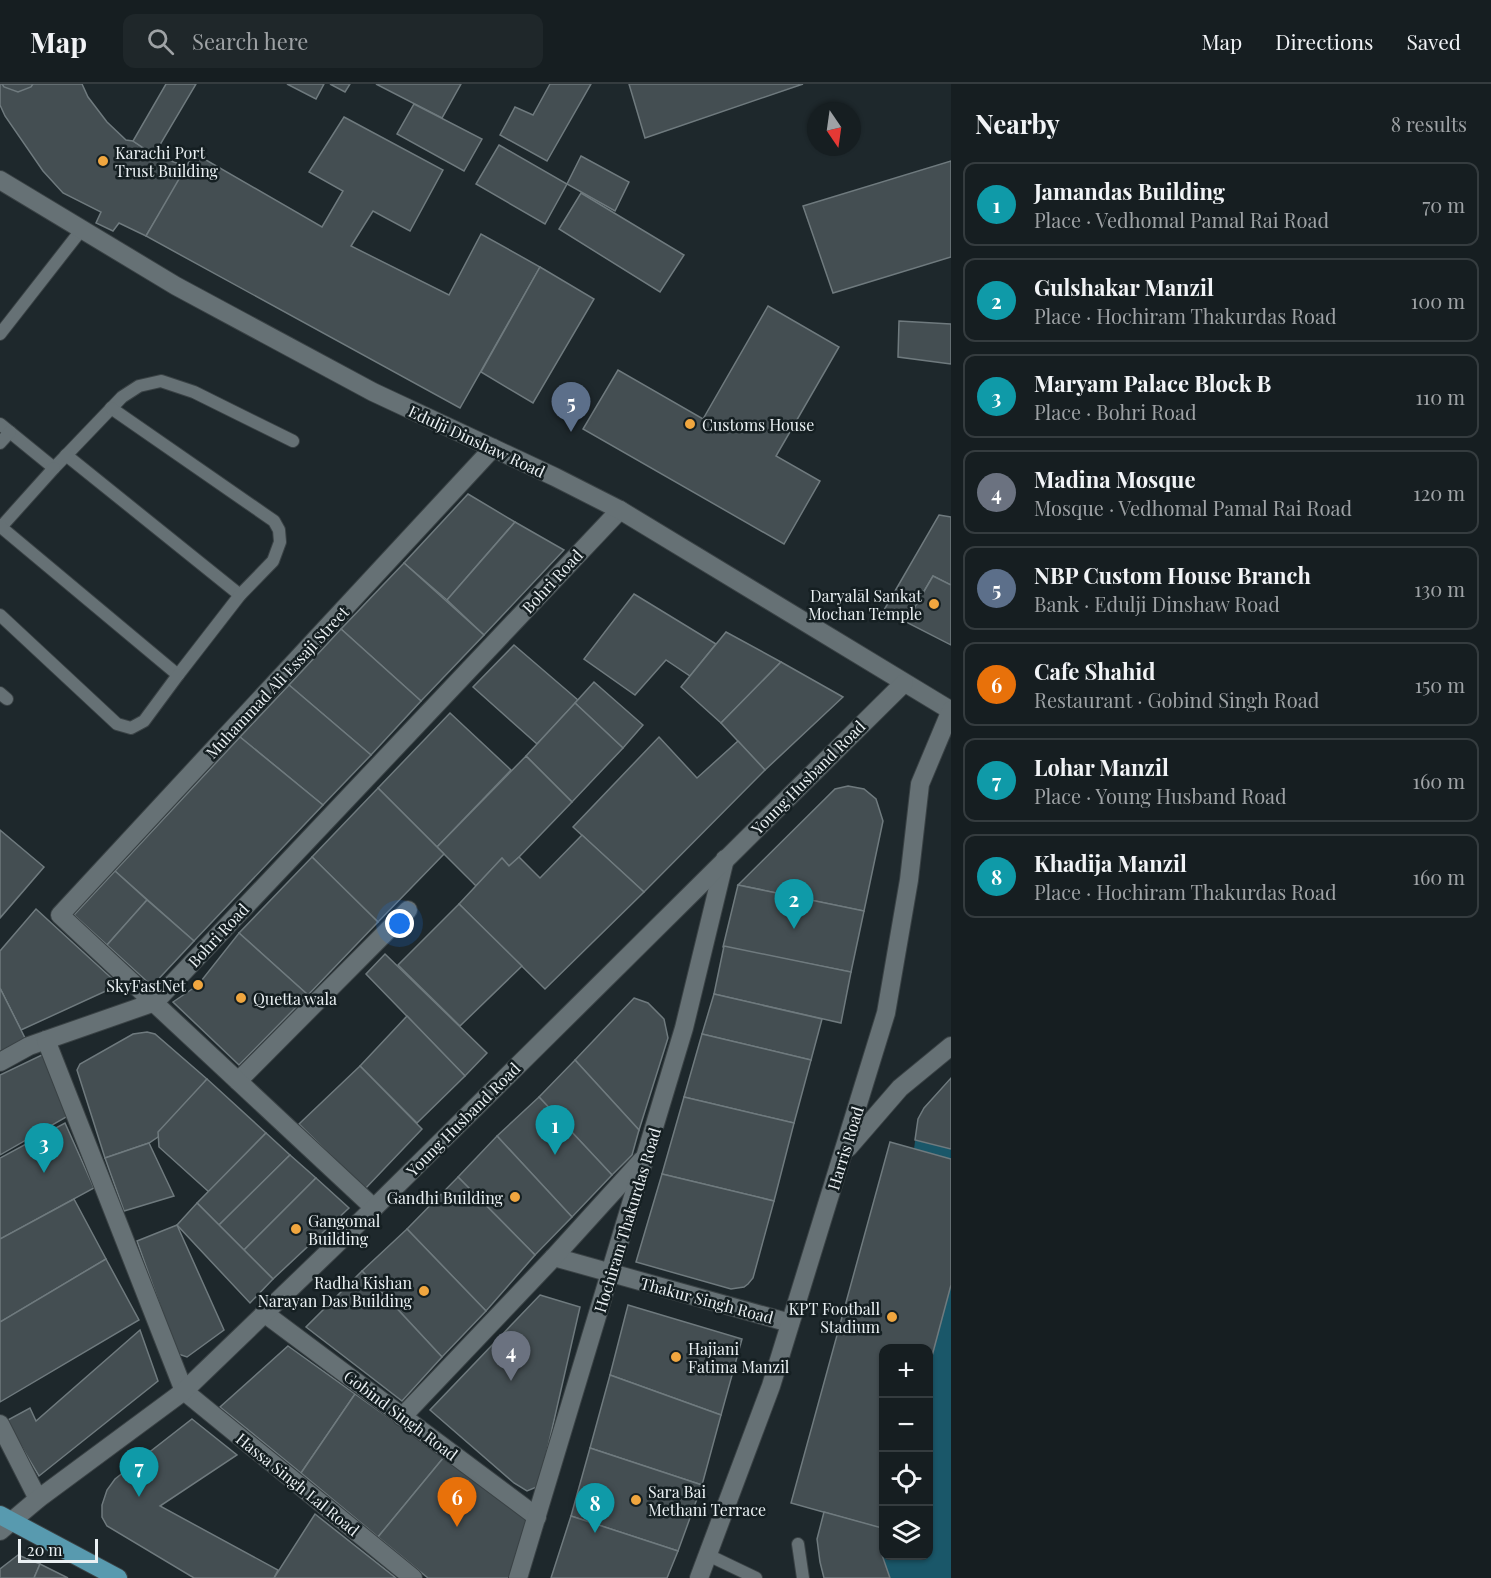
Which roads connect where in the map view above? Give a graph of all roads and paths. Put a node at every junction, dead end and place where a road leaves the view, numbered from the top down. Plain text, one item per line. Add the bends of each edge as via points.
1 (0, 180) edge
2 (82, 229) junction
3 (0, 334) edge
4 (111, 408) junction
5 (5, 428) edge
6 (293, 441) dead end
7 (0, 443) edge
8 (493, 448) junction
9 (66, 455) junction
10 (54, 468) junction
11 (620, 510) junction
12 (1, 528) edge
13 (240, 595) junction
14 (0, 615) edge
15 (178, 675) junction
16 (904, 683) junction
17 (950, 710) edge
18 (725, 859) junction
19 (408, 910) dead end
20 (155, 1002) junction
21 (46, 1040) junction
22 (951, 1046) edge
23 (0, 1062) edge
24 (238, 1081) junction
25 (843, 1154) junction
26 (645, 1157) junction
27 (374, 1208) junction
28 (554, 1257) junction
29 (611, 1274) junction
30 (264, 1313) junction
31 (790, 1323) junction
32 (184, 1391) junction
33 (402, 1417) junction
34 (0, 1424) edge
35 (38, 1499) junction
36 (537, 1517) junction
37 (4, 1522) edge
38 (798, 1544) dead end
39 (708, 1555) junction
40 (118, 1578) edge
41 (413, 1578) edge
42 (518, 1578) edge
43 (699, 1578) edge
44 (756, 1578) edge
45 (803, 1578) edge

1 - 2 street, Edulji Dinshaw Road
2 - 3 lane
2 - 8 street, Edulji Dinshaw Road via 176,286 373,392
4 - 6 lane via 139,386 161,381 194,392
4 - 9 lane
4 - 13 lane via 274,521 280,542 273,561
5 - 7 lane
5 - 10 lane
8 - 11 street, Edulji Dinshaw Road
8 - 20 street, Muhammad Ali Essaji Street via 60,915
9 - 10 lane
9 - 13 lane
10 - 12 lane
11 - 16 street, Edulji Dinshaw Road
11 - 20 street, Bohri Road
12 - 15 lane
13 - 15 lane
14 - 15 lane via 117,724 131,728 144,721
16 - 17 street, Edulji Dinshaw Road
16 - 18 street, Young Husband Road
17 - 25 street, Harris Road via 920,784 909,880 886,1013
18 - 26 street, Hochiram Thakurdas Road via 684,1028
18 - 27 street, Young Husband Road
19 - 24 street
20 - 21 street, Bohri Road
20 - 24 street
21 - 23 street, Bohri Road
21 - 32 street
22 - 25 street via 900,1088
24 - 27 street
25 - 31 street, Harris Road
26 - 28 street
26 - 29 street, Hochiram Thakurdas Road
27 - 30 street, Young Husband Road
28 - 29 street, Thakur Singh Road
28 - 33 street
29 - 31 street, Thakur Singh Road
29 - 36 street, Hochiram Thakurdas Road
30 - 32 street, Young Husband Road
30 - 33 street, Gobind Singh Road
31 - 39 street, Harris Road via 771,1386
32 - 35 street, Young Husband Road
32 - 41 street, Hassa Singh Lal Road
33 - 36 street, Gobind Singh Road
34 - 35 street
35 - 37 street, Young Husband Road
36 - 42 street, Hochiram Thakurdas Road
37 - 40 main road
38 - 45 lane
39 - 43 street, Harris Road
39 - 44 lane

